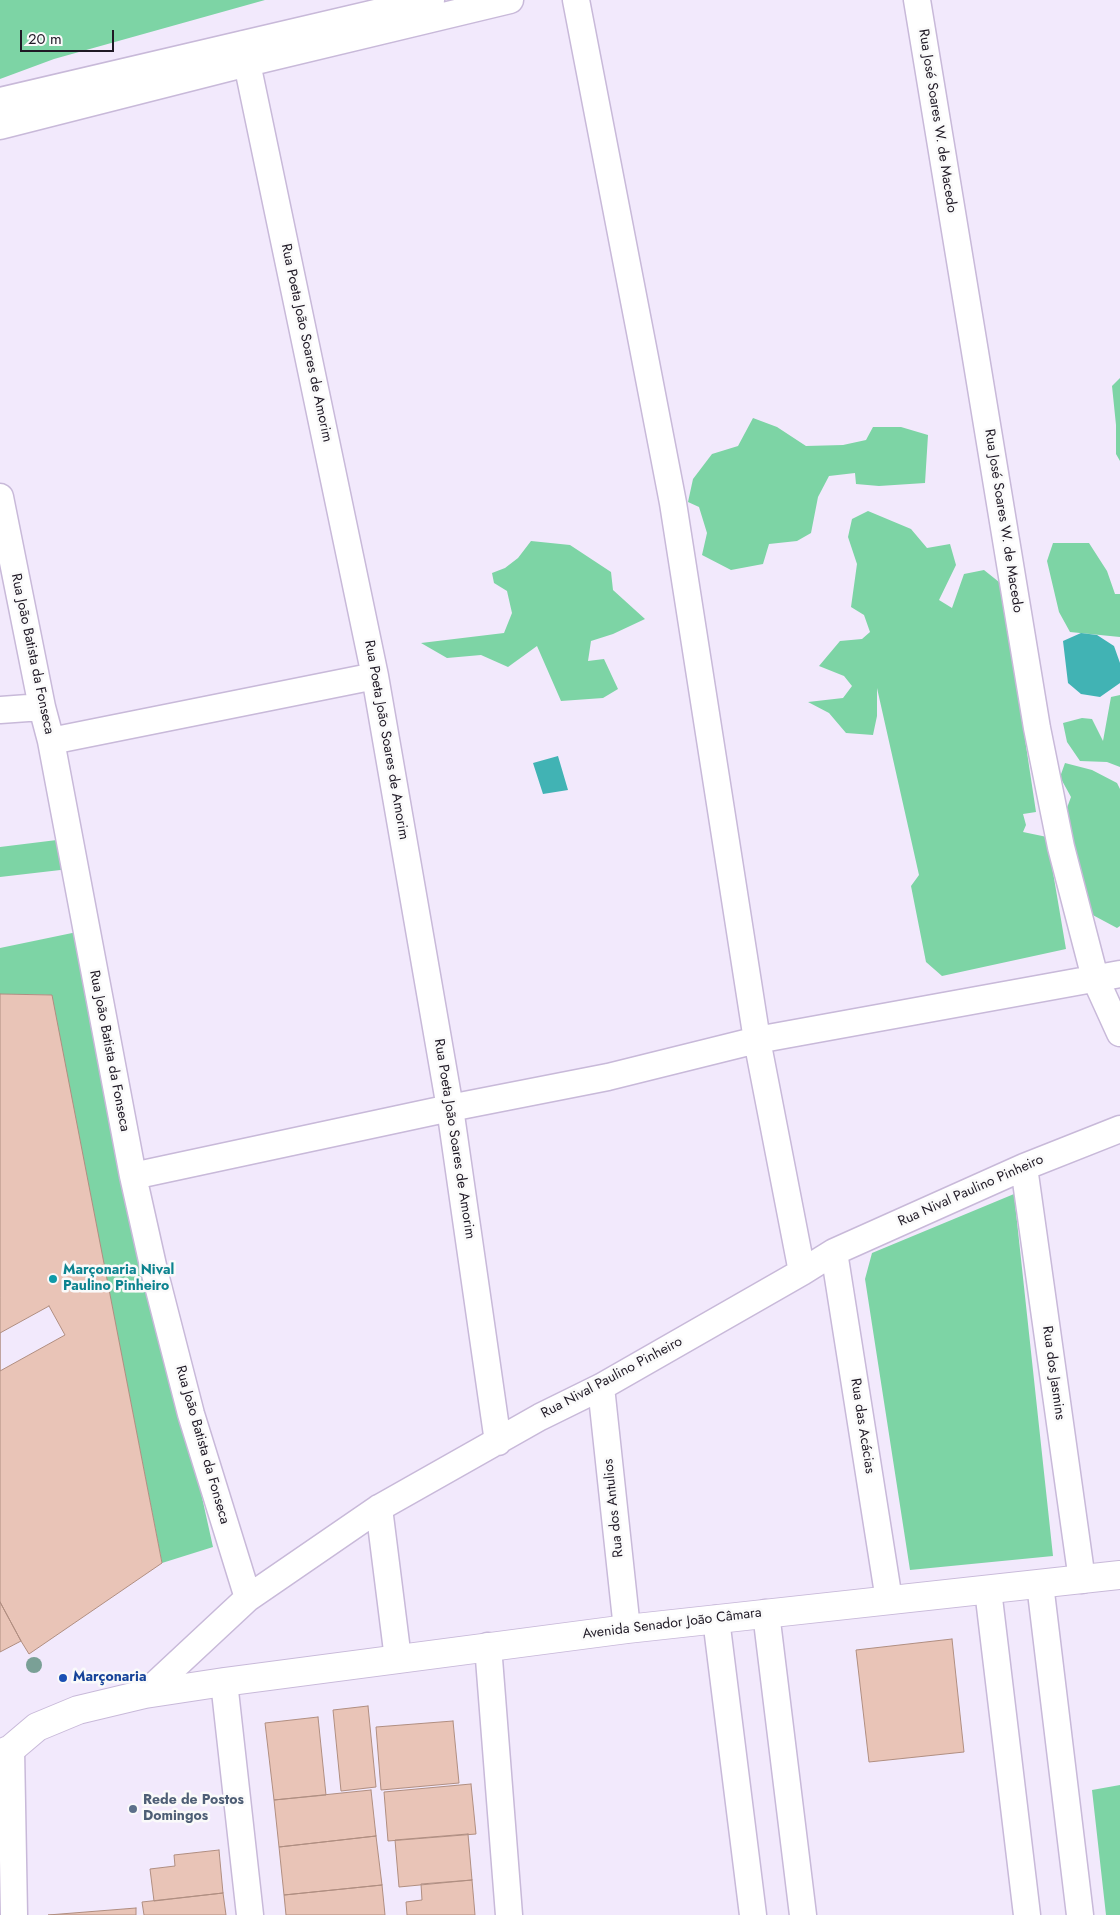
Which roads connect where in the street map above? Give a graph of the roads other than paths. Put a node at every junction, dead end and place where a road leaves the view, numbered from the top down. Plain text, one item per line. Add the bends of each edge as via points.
1 (431, 0) edge
2 (510, 0) edge
3 (576, 0) edge
4 (917, 0) edge
5 (246, 53) junction
6 (0, 101) edge
7 (0, 126) edge
8 (0, 497) edge
9 (376, 676) junction
10 (42, 707) junction
11 (0, 710) edge
12 (51, 741) junction
13 (1108, 976) edge
14 (1120, 1033) edge
15 (757, 1040) junction
16 (450, 1108) junction
17 (1120, 1129) edge
18 (1024, 1167) junction
19 (133, 1176) junction
20 (834, 1252) junction
21 (802, 1272) junction
22 (601, 1387) junction
23 (498, 1442) junction
24 (379, 1508) junction
25 (1120, 1575) edge
26 (1082, 1580) junction
27 (1040, 1584) junction
28 (988, 1590) junction
29 (248, 1598) junction
30 (889, 1600) junction
31 (766, 1613) junction
32 (716, 1619) junction
33 (628, 1629) junction
34 (488, 1646) junction
35 (398, 1659) junction
36 (224, 1682) junction
37 (145, 1694) junction
38 (6, 1751) edge
39 (14, 1915) edge
40 (250, 1915) edge
41 (509, 1915) edge
42 (753, 1915) edge
43 (803, 1915) edge
44 (1027, 1915) edge
45 (1080, 1915) edge

1 - 5 street
2 - 5 street
3 - 15 street via 673,503
4 - 13 street, Rua José Soares W. de Macedo via 1038,728 1061,847
5 - 6 street
5 - 7 street
5 - 9 street, Rua Poeta João Soares de Amorim
8 - 10 street, Rua João Batista da Fonseca
9 - 12 street
9 - 16 street, Rua Poeta João Soares de Amorim
10 - 11 street
10 - 12 street, Rua João Batista da Fonseca
12 - 19 street, Rua João Batista da Fonseca
13 - 14 street, Rua José Soares W. de Macedo
13 - 15 street
15 - 16 street via 608,1077
15 - 21 street
16 - 19 street
16 - 23 street, Rua Poeta João Soares de Amorim
17 - 18 street, Rua Nival Paulino Pinheiro
18 - 20 street, Rua Nival Paulino Pinheiro
18 - 26 street, Rua dos Jasmins
19 - 29 street, Rua João Batista da Fonseca via 191,1414
20 - 21 street, Rua Nival Paulino Pinheiro
20 - 30 street, Rua das Acácias
21 - 22 street, Rua Nival Paulino Pinheiro
22 - 23 street, Rua Nival Paulino Pinheiro
22 - 33 street, Rua dos Antulios
23 - 24 street, Rua Nival Paulino Pinheiro
24 - 29 street, Rua Nival Paulino Pinheiro
24 - 35 street
25 - 26 main road, Avenida Senador João Câmara
26 - 27 main road, Avenida Senador João Câmara
27 - 28 main road, Avenida Senador João Câmara
27 - 45 street
28 - 30 main road, Avenida Senador João Câmara
28 - 44 street
29 - 37 street, Rua Nival Paulino Pinheiro
30 - 31 main road, Avenida Senador João Câmara
31 - 32 main road, Avenida Senador João Câmara
31 - 43 street
32 - 33 main road, Avenida Senador João Câmara
32 - 42 street
33 - 34 main road, Avenida Senador João Câmara
34 - 35 main road, Avenida Senador João Câmara
34 - 41 street
35 - 36 main road, Avenida Senador João Câmara
36 - 37 main road, Avenida Senador João Câmara
36 - 40 street
37 - 38 main road, Avenida Senador João Câmara via 78,1710 37,1727
38 - 39 street

